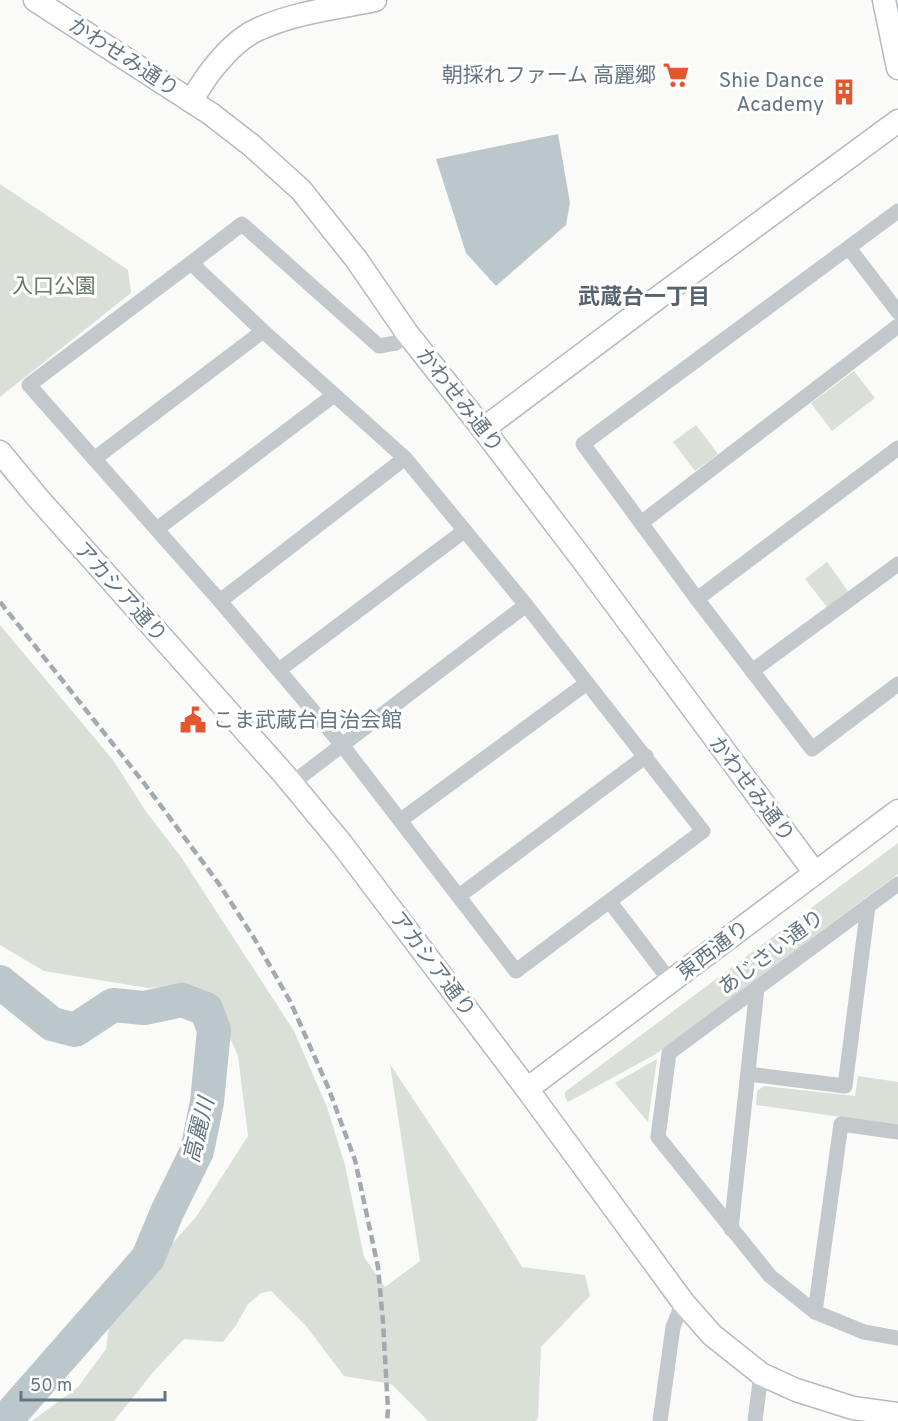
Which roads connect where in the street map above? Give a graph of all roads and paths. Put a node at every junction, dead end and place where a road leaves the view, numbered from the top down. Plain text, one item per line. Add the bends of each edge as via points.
1 (35, 0) edge
2 (375, 0) edge
3 (889, 4) edge
4 (307, 7) edge
5 (898, 68) edge
6 (191, 101) junction
7 (898, 121) edge
8 (898, 211) edge
9 (849, 248) junction
10 (191, 263) junction
11 (898, 312) edge
12 (898, 326) edge
13 (263, 331) junction
14 (407, 333) junction
15 (334, 395) junction
16 (483, 429) junction
17 (898, 448) edge
18 (0, 452) edge
19 (405, 458) junction
20 (93, 459) junction
21 (641, 523) junction
22 (157, 529) junction
23 (464, 531) junction
24 (898, 564) edge
25 (697, 599) junction
26 (220, 601) junction
27 (526, 604) junction
28 (279, 670) junction
29 (752, 671) junction
30 (587, 683) junction
31 (898, 684) edge
32 (342, 745) junction
33 (646, 756) junction
34 (291, 784) junction
35 (898, 811) edge
36 (401, 820) junction
37 (815, 873) junction
38 (898, 884) edge
39 (459, 896) junction
40 (610, 902) junction
41 (868, 906) junction
42 (670, 981) junction
43 (757, 988) junction
44 (748, 1074) junction
45 (527, 1089) junction
46 (898, 1132) edge
47 (731, 1229) junction
48 (683, 1302) junction
49 (815, 1312) junction
50 (898, 1338) edge
51 (761, 1374) junction
52 (898, 1414) edge
53 (660, 1421) edge
54 (755, 1421) edge

1 - 6 street, かわせみ通り
2 - 4 street
3 - 5 street
4 - 6 street via 243,38 213,67
6 - 14 street, かわせみ通り via 251,145 301,190 356,259
7 - 16 street
8 - 9 street
9 - 11 street
9 - 21 street via 583,444
10 - 13 street
10 - 14 street via 242,224 379,346 396,343
10 - 20 street via 28,385
12 - 21 street
13 - 15 street
13 - 20 street
14 - 16 street, かわせみ通り
15 - 19 street
15 - 22 street
16 - 37 street, かわせみ通り
17 - 25 street
18 - 34 street, アカシア通り
19 - 23 street
19 - 26 street
20 - 22 street
21 - 25 street
22 - 26 street
23 - 27 street
23 - 28 street
24 - 29 street
25 - 29 street
26 - 28 street
27 - 30 street
27 - 32 street
28 - 32 street
29 - 31 street via 812,749
30 - 33 street
30 - 36 street
32 - 34 street
32 - 36 street
33 - 39 street
33 - 40 street via 703,831
34 - 45 street, アカシア通り via 341,843
35 - 37 street, 東西通り
36 - 39 street
37 - 42 street, 東西通り
38 - 41 street, あじさい通り
39 - 40 street via 516,971
40 - 42 street
41 - 43 street, あじさい通り
41 - 44 street via 845,1086
42 - 45 street, 東西通り
43 - 44 street
43 - 47 street, あじさい通り via 669,1053 658,1137
44 - 47 street
45 - 48 street, アカシア通り
46 - 49 street via 841,1124
47 - 49 street via 770,1276
48 - 51 street, アカシア通り via 712,1335
48 - 53 street via 673,1327
49 - 50 street via 864,1332
51 - 52 street, アカシア通り via 853,1408
51 - 54 street

